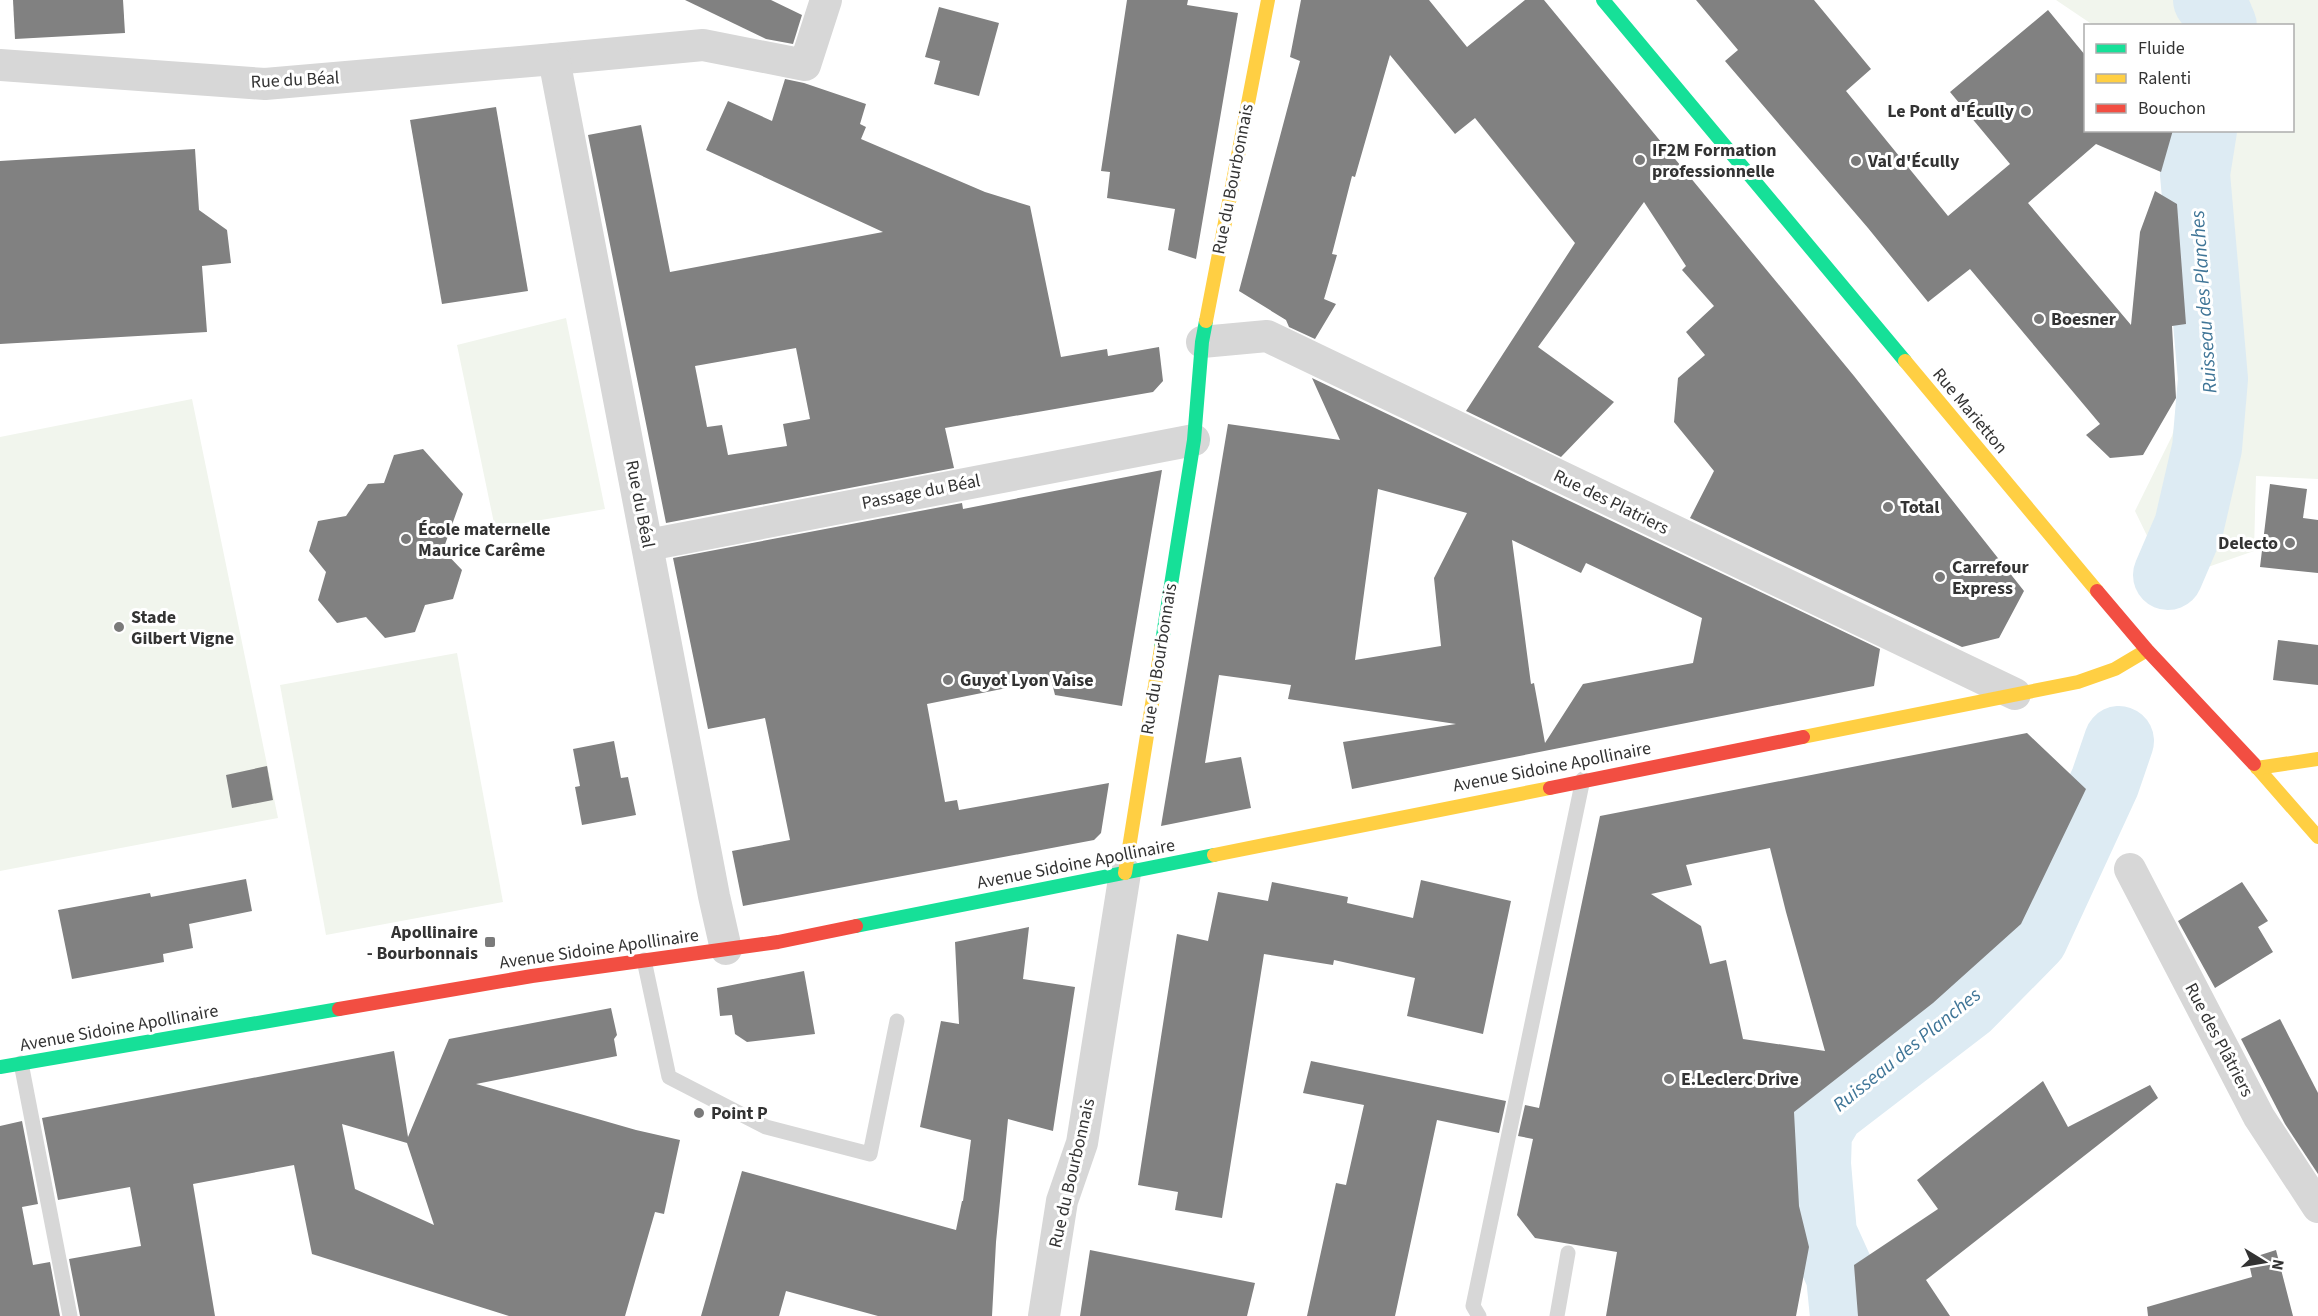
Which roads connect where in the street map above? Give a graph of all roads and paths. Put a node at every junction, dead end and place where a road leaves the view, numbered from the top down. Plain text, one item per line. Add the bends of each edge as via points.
1 (826, 0) edge
2 (1268, 0) edge
3 (1603, 0) edge
4 (554, 59) junction
5 (0, 65) edge
6 (1202, 342) junction
7 (1194, 440) junction
8 (648, 545) junction
9 (2147, 650) junction
10 (2015, 694) junction
11 (2318, 759) edge
12 (2257, 768) junction
13 (1583, 779) junction
14 (2318, 837) edge
15 (2130, 869) dead end
16 (1125, 873) junction
17 (726, 949) junction
18 (644, 960) junction
19 (897, 1021) dead end
20 (21, 1063) junction
21 (0, 1066) edge
22 (2318, 1207) edge
23 (1568, 1253) dead end
24 (70, 1316) edge
25 (1044, 1316) edge
26 (1479, 1316) edge
27 (1557, 1316) edge

1 - 4 street, Rue du Béal via 805,64 703,45
2 - 6 main road, Rue du Bourbonnais
3 - 9 main road, Rue Marietton
4 - 5 street, Rue du Béal via 265,84
4 - 8 street, Rue du Béal
6 - 7 main road, Rue du Bourbonnais
6 - 10 street, Rue des Platriers via 1267,336
7 - 8 street, Passage du Béal
7 - 16 main road, Rue du Bourbonnais
8 - 17 street, Rue du Béal
9 - 10 main road, Avenue Sidoine Apollinaire via 2102,674
9 - 12 main road, Rue Marietton
10 - 13 main road, Avenue Sidoine Apollinaire
11 - 12 main road
12 - 14 main road, Rue Marietton
13 - 16 main road, Avenue Sidoine Apollinaire
13 - 26 lane via 1473,1306
15 - 22 street, Rue des Plâtriers via 2259,1117
16 - 17 main road, Avenue Sidoine Apollinaire
16 - 25 street, Rue du Bourbonnais via 1082,1143 1062,1201
17 - 18 main road, Avenue Sidoine Apollinaire
18 - 19 lane via 669,1077 766,1127 870,1154
18 - 20 main road, Avenue Sidoine Apollinaire
20 - 21 main road, Avenue Sidoine Apollinaire
20 - 24 lane
23 - 27 lane

